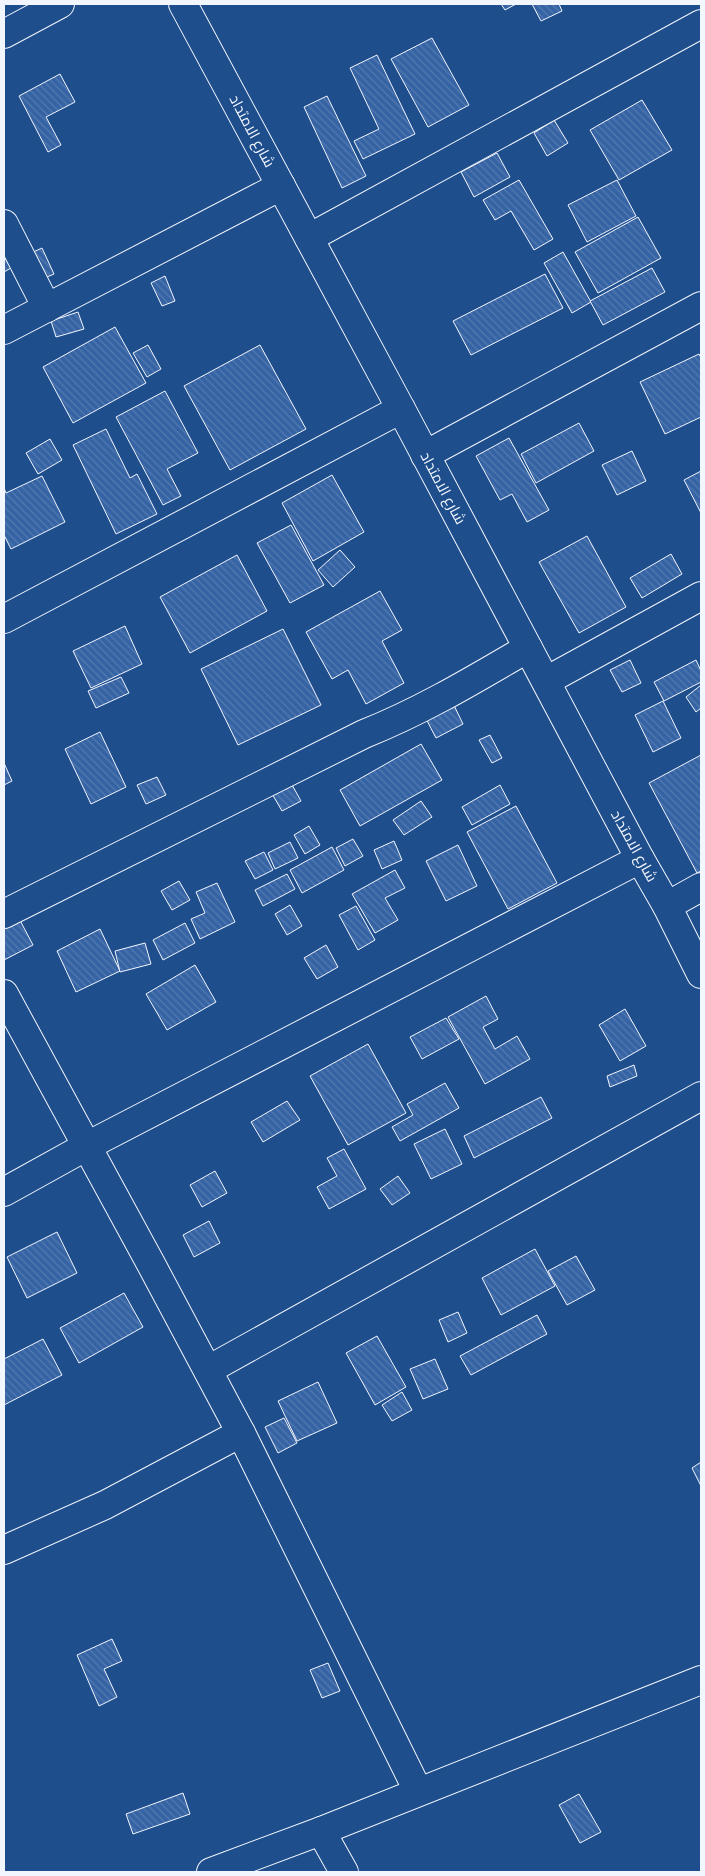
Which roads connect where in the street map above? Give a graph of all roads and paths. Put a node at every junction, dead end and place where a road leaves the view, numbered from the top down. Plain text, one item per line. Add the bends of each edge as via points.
1 (60, 4) edge
2 (182, 4) edge
3 (701, 24) edge
4 (4, 34) edge
5 (281, 186) junction
6 (4, 224) edge
7 (309, 238) junction
8 (701, 306) edge
9 (47, 308) junction
10 (4, 330) edge
11 (401, 409) junction
12 (425, 455) junction
13 (701, 596) edge
14 (4, 619) edge
15 (528, 648) junction
16 (546, 681) junction
17 (640, 859) junction
18 (701, 887) edge
19 (667, 906) junction
20 (4, 914) edge
21 (701, 974) edge
22 (4, 994) edge
23 (701, 1096) edge
24 (87, 1146) junction
25 (4, 1192) edge
26 (208, 1370) junction
27 (241, 1433) junction
28 (4, 1550) edge
29 (701, 1680) edge
30 (418, 1791) junction
31 (321, 1831) junction
32 (211, 1872) edge
33 (344, 1872) edge

1 - 4 street
2 - 5 street, شارع الامتداد
3 - 7 street
5 - 7 street, شارع الامتداد
5 - 9 street
6 - 9 street
7 - 11 street, شارع الامتداد
8 - 12 street
9 - 10 street
11 - 12 street, شارع الامتداد
11 - 14 street
12 - 15 street, شارع الامتداد
13 - 16 street
15 - 16 street, شارع الامتداد
15 - 20 street via 426,706
16 - 17 street, شارع الامتداد
17 - 19 street, شارع الامتداد
17 - 24 street
18 - 19 street
19 - 21 street, شارع الامتداد
22 - 24 street
23 - 26 street
24 - 25 street
24 - 26 street
26 - 27 street
27 - 28 street via 105,1505
27 - 30 street
29 - 30 street
30 - 31 street
31 - 32 street
31 - 33 street

